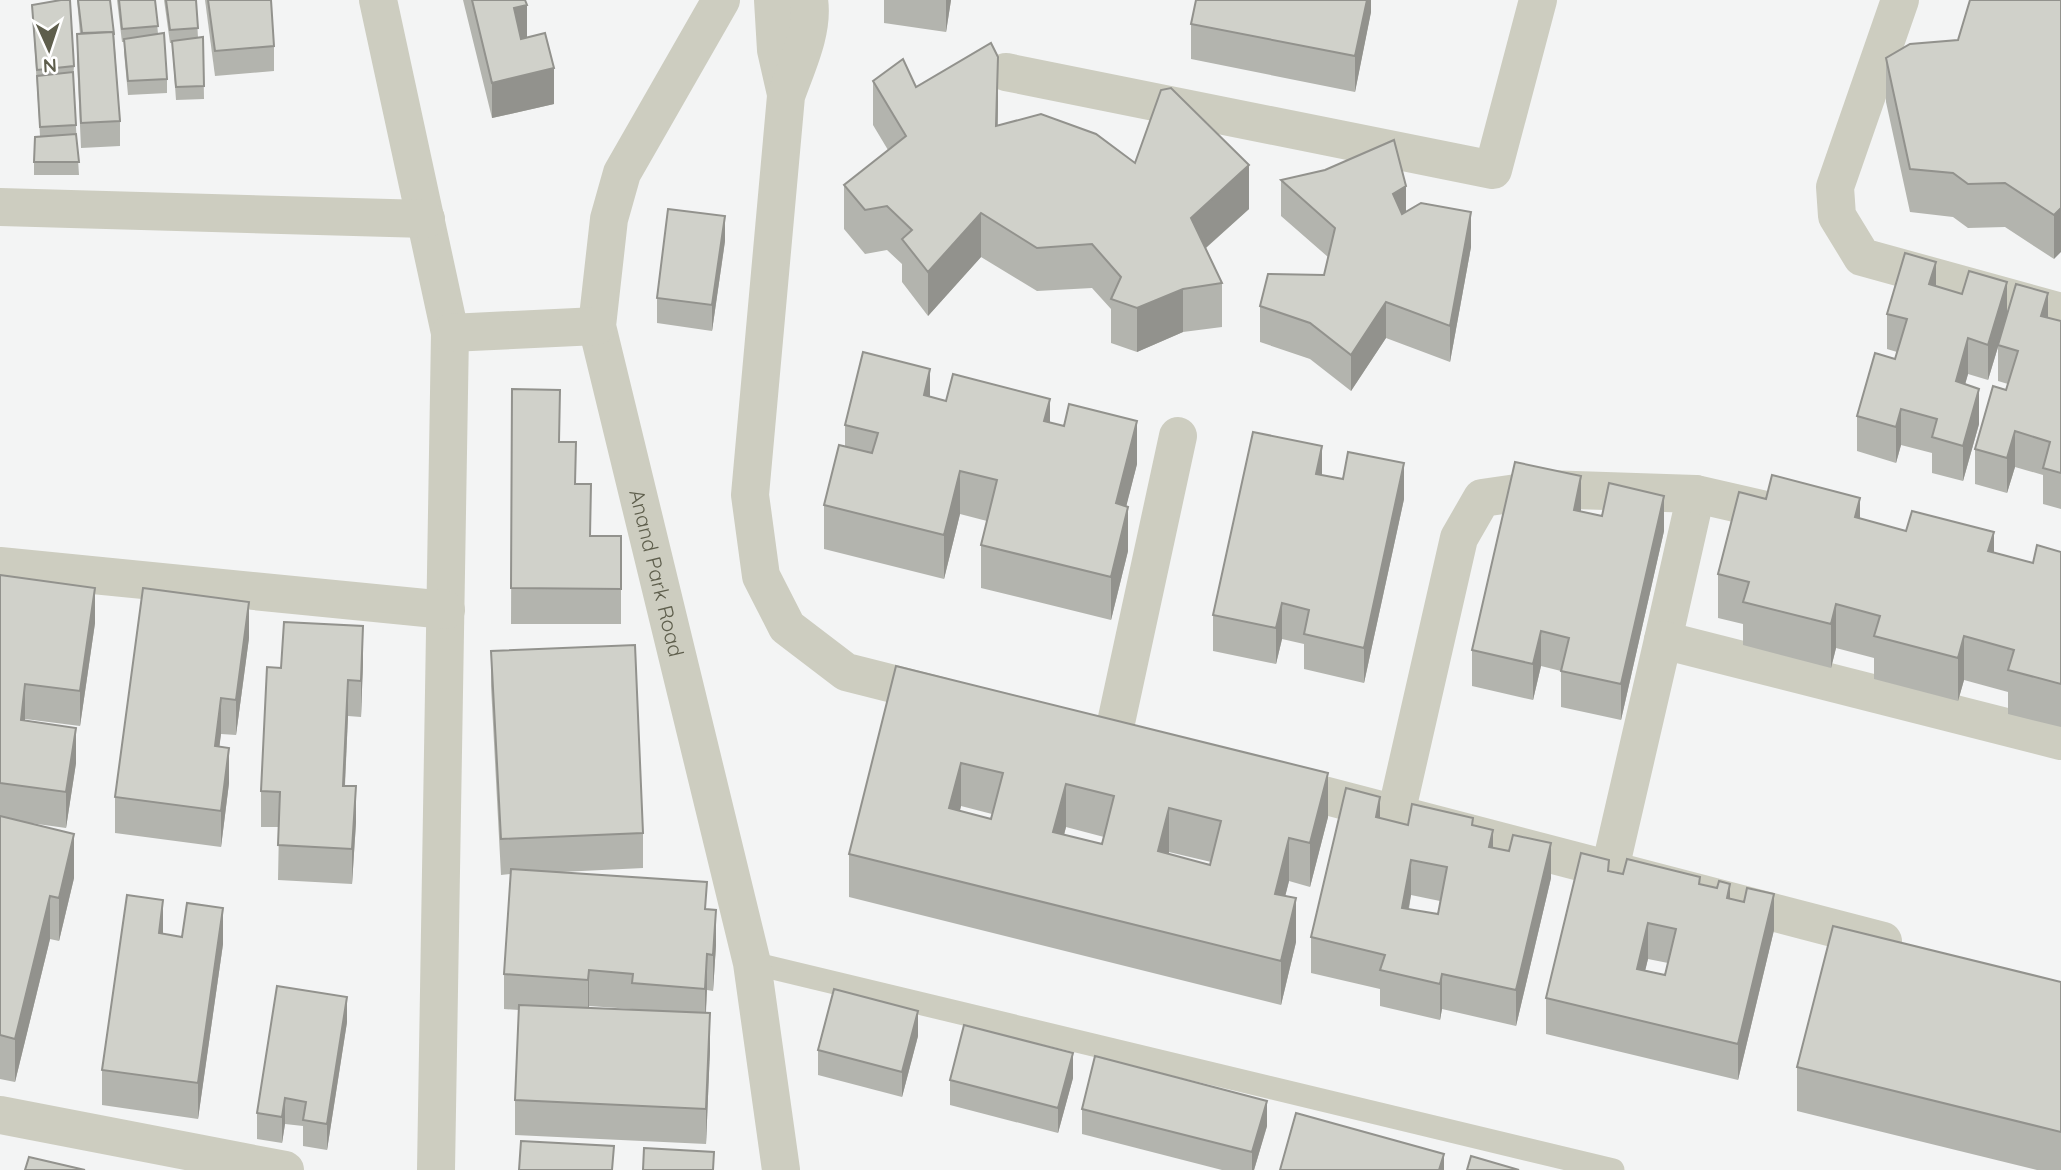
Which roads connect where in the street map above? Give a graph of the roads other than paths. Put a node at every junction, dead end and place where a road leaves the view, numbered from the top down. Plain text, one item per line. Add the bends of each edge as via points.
1 (378, 0) edge
2 (722, 0) edge
3 (773, 0) edge
4 (809, 0) edge
5 (1538, 0) edge
6 (1900, 0) edge
7 (1006, 72) dead end
8 (786, 96) junction
9 (0, 207) edge
10 (426, 219) junction
11 (2061, 312) edge
12 (597, 326) junction
13 (450, 333) junction
14 (1178, 436) dead end
15 (1696, 494) junction
16 (1817, 522) edge
17 (0, 566) edge
18 (446, 610) junction
19 (1663, 640) junction
20 (979, 706) edge
21 (1072, 730) edge
22 (1112, 741) junction
23 (2061, 741) edge
24 (1152, 751) edge
25 (1247, 776) edge
26 (1396, 814) junction
27 (1610, 869) junction
28 (1915, 949) edge
29 (752, 963) junction
30 (0, 1115) edge
31 (285, 1170) edge
32 (436, 1170) edge
33 (781, 1170) edge
34 (1613, 1170) edge

1 - 10 street
2 - 12 street, Anand Park Road via 622,173 609,219
3 - 8 street via 776,50
4 - 8 street via 804,44
5 - 7 street via 1493,170
6 - 11 street via 1835,187 1837,216 1862,257
8 - 20 street via 750,495 761,576 787,627 846,672
9 - 10 street
10 - 13 street
12 - 13 street
12 - 29 street, Anand Park Road
13 - 18 street
14 - 22 street
15 - 16 street
15 - 19 street
15 - 26 street via 1545,489 1482,498 1459,538
17 - 18 street
18 - 32 street
19 - 23 street
19 - 27 street
21 - 22 street
22 - 24 street
25 - 26 street
26 - 27 street
27 - 28 street
29 - 33 street, Anand Park Road
29 - 34 lane
30 - 31 street

